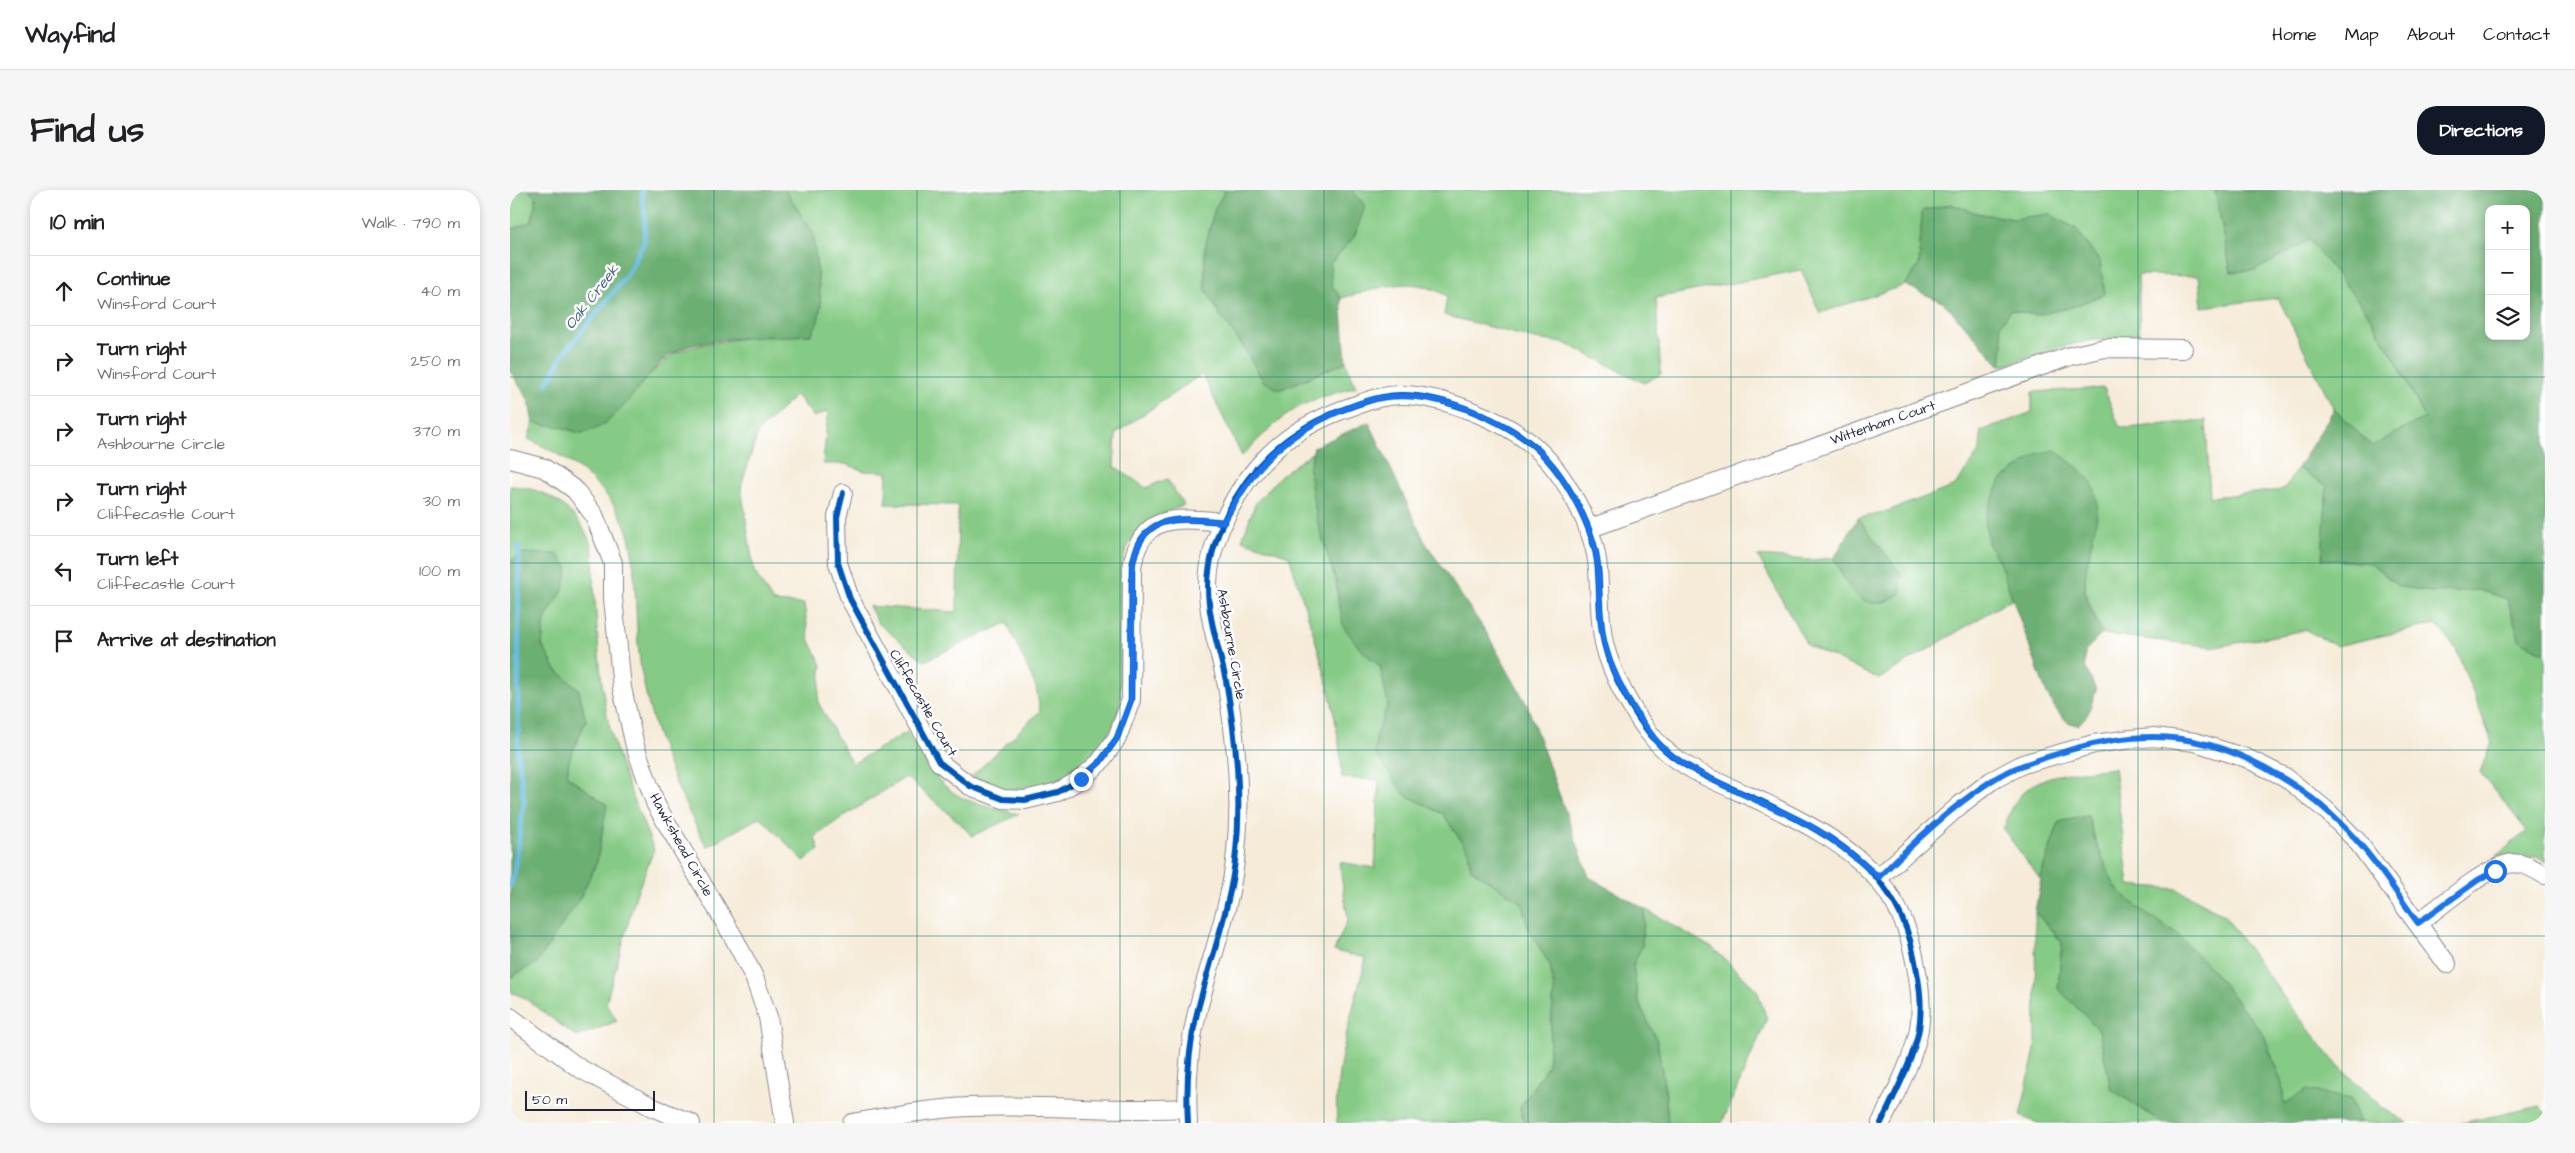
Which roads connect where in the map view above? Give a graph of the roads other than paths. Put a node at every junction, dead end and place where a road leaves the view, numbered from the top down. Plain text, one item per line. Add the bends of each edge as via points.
1 (2183, 349) dead end
2 (510, 459) edge
3 (843, 493) dead end
4 (1224, 522) junction
5 (1588, 529) junction
6 (2545, 875) edge
7 (1879, 877) junction
8 (2418, 923) junction
9 (2447, 964) dead end
10 (510, 1017) edge
11 (1188, 1116) edge
12 (691, 1123) edge
13 (785, 1123) edge
14 (852, 1123) edge
15 (1881, 1123) edge

1 - 5 street, Wittenham Court via 2105,348 2070,356
2 - 13 street, Hawkshead Circle via 544,468 576,490 594,515 613,563 612,598 622,688 635,746 656,805 754,978 768,1017
3 - 4 street, Cliffecastle Court via 837,517 838,563 850,599 939,762 970,786 1002,800 1024,800 1058,792 1081,779 1100,762 1117,738 1131,700 1132,568 1134,549 1144,534 1176,518
4 - 5 street, Ashbourne Circle via 1268,456 1306,427 1376,398 1404,395 1474,410 1534,445 1577,503
4 - 11 street, Ashbourne Circle via 1211,556 1208,588 1237,762 1236,856 1221,929 1196,1016 1186,1080
5 - 7 street, Ashbourne Circle via 1598,566 1597,593 1604,642 1619,684 1656,740 1685,765 1806,823 1848,849
6 - 8 street via 2525,865 2509,864 2478,880
7 - 8 street via 1960,805 1992,781 2023,764 2094,744 2154,737 2203,745 2246,758 2285,777 2358,841
7 - 15 street, Ashbourne Circle via 1910,937 1922,996 1919,1033
8 - 9 street
10 - 12 street via 579,1068 654,1108
11 - 14 street via 1142,1110 971,1107 922,1111

